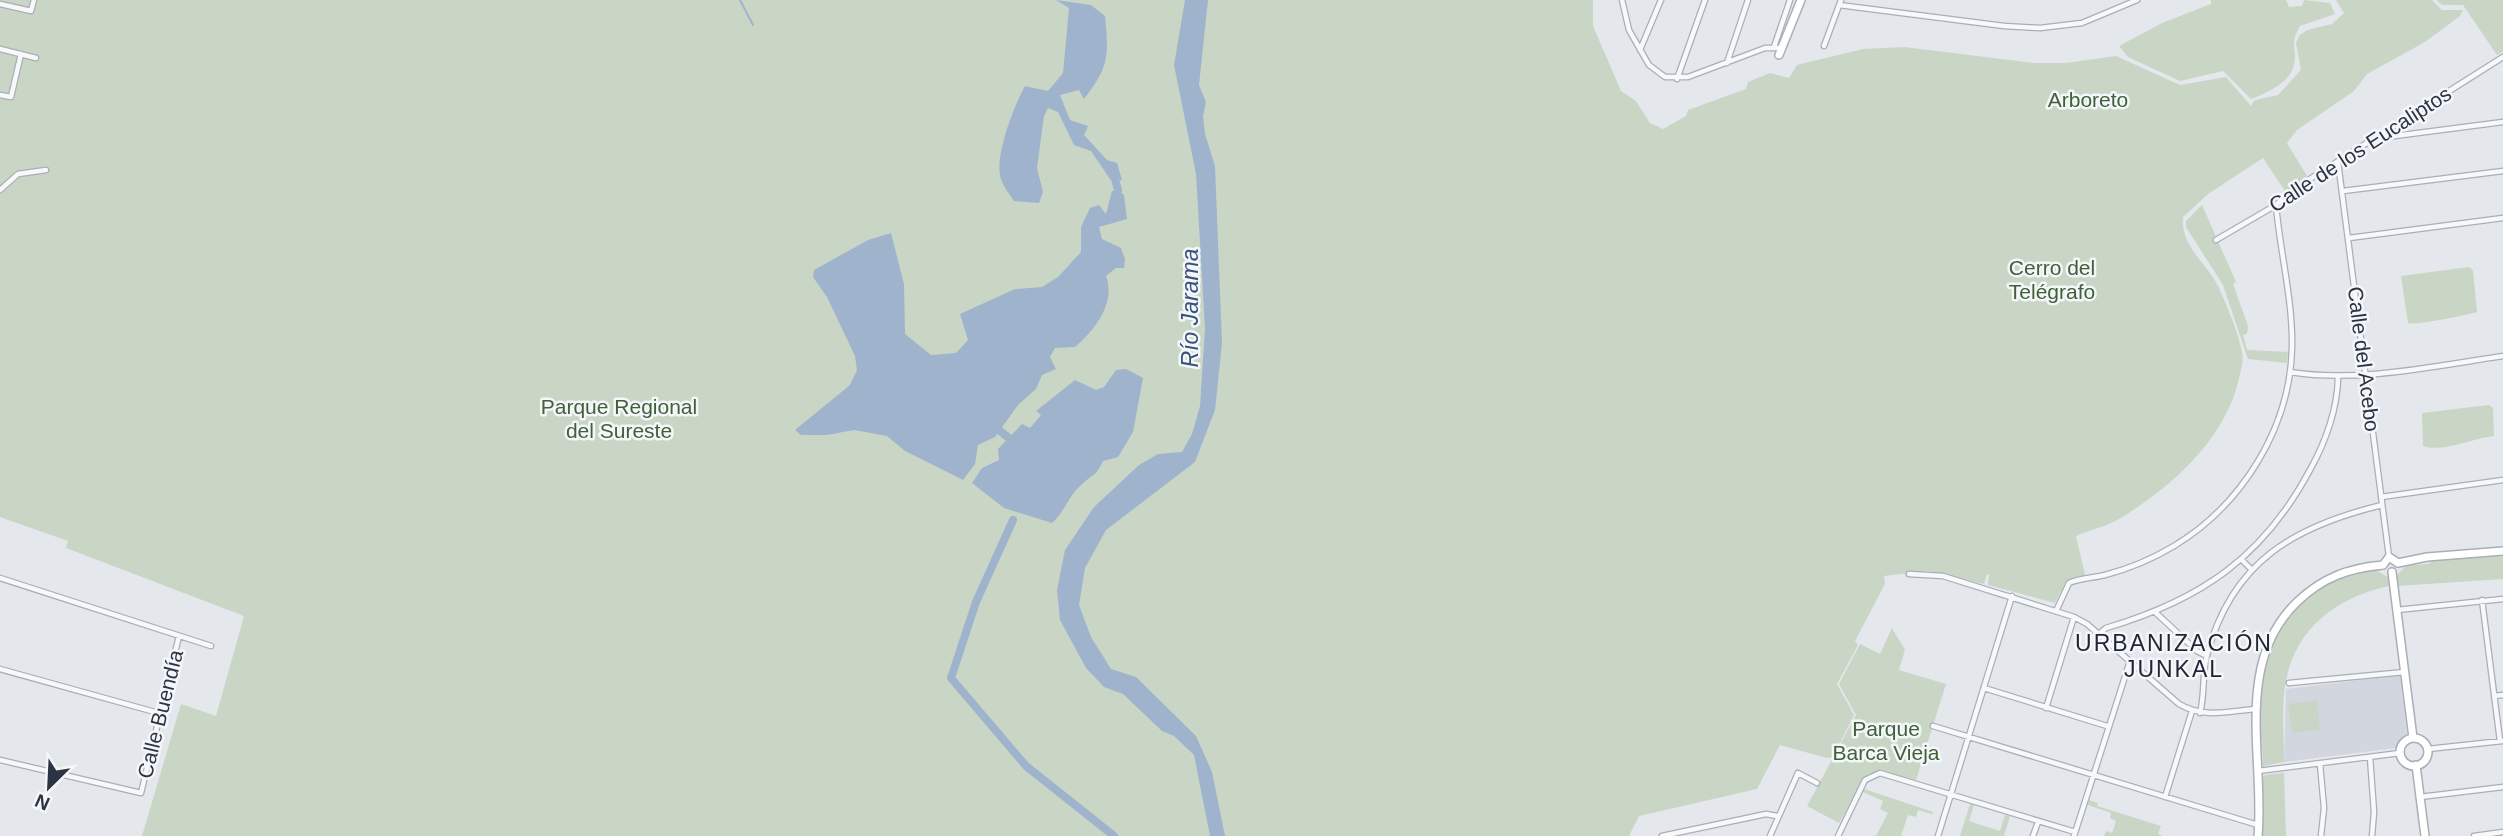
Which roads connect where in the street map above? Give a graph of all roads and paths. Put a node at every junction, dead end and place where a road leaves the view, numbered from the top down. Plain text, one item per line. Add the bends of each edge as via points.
1 (34, 0) edge
2 (1622, 0) edge
3 (1661, 0) edge
4 (1704, 0) edge
5 (1748, 0) edge
6 (1790, 0) edge
7 (1799, 0) edge
8 (2137, 0) edge
9 (1840, 3) edge
10 (0, 4) edge
11 (1824, 46) dead end
12 (1776, 48) junction
13 (0, 49) edge
14 (1640, 50) junction
15 (21, 54) junction
16 (2503, 57) edge
17 (36, 58) dead end
18 (1727, 62) junction
19 (1678, 79) junction
20 (0, 95) edge
21 (2503, 122) edge
22 (2387, 131) junction
23 (2391, 137) junction
24 (2375, 139) junction
25 (2338, 162) junction
26 (46, 170) dead end
27 (2503, 171) edge
28 (0, 190) edge
29 (2343, 191) junction
30 (2276, 205) junction
31 (2503, 218) edge
32 (2349, 238) junction
33 (2216, 240) dead end
34 (2503, 356) edge
35 (2290, 372) junction
36 (2366, 374) junction
37 (2338, 376) junction
38 (2503, 480) edge
39 (2381, 497) junction
40 (2382, 505) junction
41 (2503, 551) edge
42 (2389, 557) junction
43 (2242, 560) junction
44 (2398, 563) junction
45 (2383, 565) junction
46 (2252, 570) junction
47 (2392, 572) junction
48 (1909, 574) dead end
49 (0, 578) edge
50 (2012, 596) junction
51 (2503, 599) edge
52 (2482, 600) junction
53 (2057, 609) junction
54 (2397, 610) junction
55 (2155, 612) junction
56 (2074, 617) junction
57 (2099, 634) junction
58 (179, 636) junction
59 (211, 646) dead end
60 (2207, 656) junction
61 (2130, 660) junction
62 (0, 669) edge
63 (2405, 672) junction
64 (2289, 684) dead end
65 (1984, 688) junction
66 (2503, 695) edge
67 (2494, 696) junction
68 (2046, 708) junction
69 (2256, 709) junction
70 (2192, 711) junction
71 (2200, 713) junction
72 (162, 714) junction
73 (1933, 726) dead end
74 (2107, 726) junction
75 (1969, 737) junction
76 (2413, 738) junction
77 (2502, 741) edge
78 (2428, 749) junction
79 (2400, 753) junction
80 (2370, 757) junction
81 (0, 760) edge
82 (2320, 764) junction
83 (2416, 765) junction
84 (2258, 771) junction
85 (2092, 775) junction
86 (1816, 783) dead end
87 (2503, 787) edge
88 (1951, 795) junction
89 (2165, 797) junction
90 (2420, 797) junction
91 (1777, 816) junction
92 (2038, 822) junction
93 (2259, 825) junction
94 (2503, 832) edge
95 (2074, 834) edge
96 (1662, 836) edge
97 (1770, 836) edge
98 (1838, 836) edge
99 (1938, 836) edge
100 (2033, 836) edge
101 (2258, 836) edge
102 (2321, 836) edge
103 (2372, 836) edge
104 (2425, 836) edge
105 (2474, 836) edge

1 - 10 street via 31,11
2 - 14 street via 1627,26
3 - 14 street
4 - 19 street
5 - 18 street
6 - 12 street
7 - 12 street
8 - 9 street via 2082,23 2040,28
9 - 11 street
12 - 18 street
13 - 15 street
14 - 19 street via 1652,69
15 - 17 street
15 - 20 street via 11,97
16 - 22 street, Calle de los Eucaliptos
18 - 19 street
21 - 23 street
22 - 23 street
22 - 24 street, Calle de los Eucaliptos
23 - 24 street
24 - 25 street, Calle de los Eucaliptos
25 - 29 street, Calle del Acebo
25 - 30 street, Calle de los Eucaliptos
26 - 28 street via 18,174
27 - 29 street
29 - 32 street, Calle del Acebo
30 - 33 street, Calle de los Eucaliptos
30 - 35 street via 2289,305
31 - 32 street
32 - 36 street, Calle del Acebo
34 - 36 street
35 - 37 street
35 - 53 street via 2263,452 2220,509 2194,532 2152,557 2069,583
36 - 37 street
36 - 39 street, Calle del Acebo
37 - 43 street via 2335,404 2319,453 2292,503
38 - 39 street
39 - 40 street, Calle del Acebo
40 - 42 street, Calle del Acebo
40 - 46 street via 2335,516 2306,530 2271,548
41 - 44 street
42 - 44 street
42 - 45 street
43 - 46 street
43 - 55 street via 2199,591
44 - 47 street
45 - 47 street
45 - 69 street via 2332,576 2290,608 2264,656
46 - 60 street via 2224,613
47 - 54 street
48 - 50 street via 1943,576
49 - 58 street
50 - 53 street
50 - 65 street
51 - 52 street
52 - 54 street
52 - 67 street
53 - 56 street
54 - 63 street
55 - 57 street
55 - 60 street
56 - 57 street
56 - 68 street
57 - 61 street
58 - 59 street
58 - 72 street, Calle Buendía
60 - 71 street
61 - 70 street
61 - 74 street
62 - 72 street
63 - 64 street
63 - 76 street
65 - 68 street
65 - 75 street
66 - 67 street
67 - 77 street
68 - 74 street
69 - 71 street
69 - 84 street
70 - 71 street
70 - 89 street
72 - 81 street, Calle Buendía via 141,793
73 - 75 street
74 - 85 street
75 - 85 street
75 - 88 street
76 - 78 street via 2423,740
76 - 79 street via 2402,745
77 - 78 street
78 - 83 street via 2424,762
79 - 80 street
79 - 83 street via 2404,761
80 - 82 street
80 - 103 street
82 - 84 street
82 - 102 street
83 - 90 street
84 - 93 street
85 - 89 street
85 - 95 street
86 - 91 street via 1798,774
87 - 90 street
88 - 92 street
88 - 98 street via 1880,773 1865,779
88 - 99 street
89 - 93 street
90 - 104 street
91 - 96 street via 1766,814
91 - 97 street
92 - 95 street
92 - 100 street
93 - 101 street
94 - 105 street

